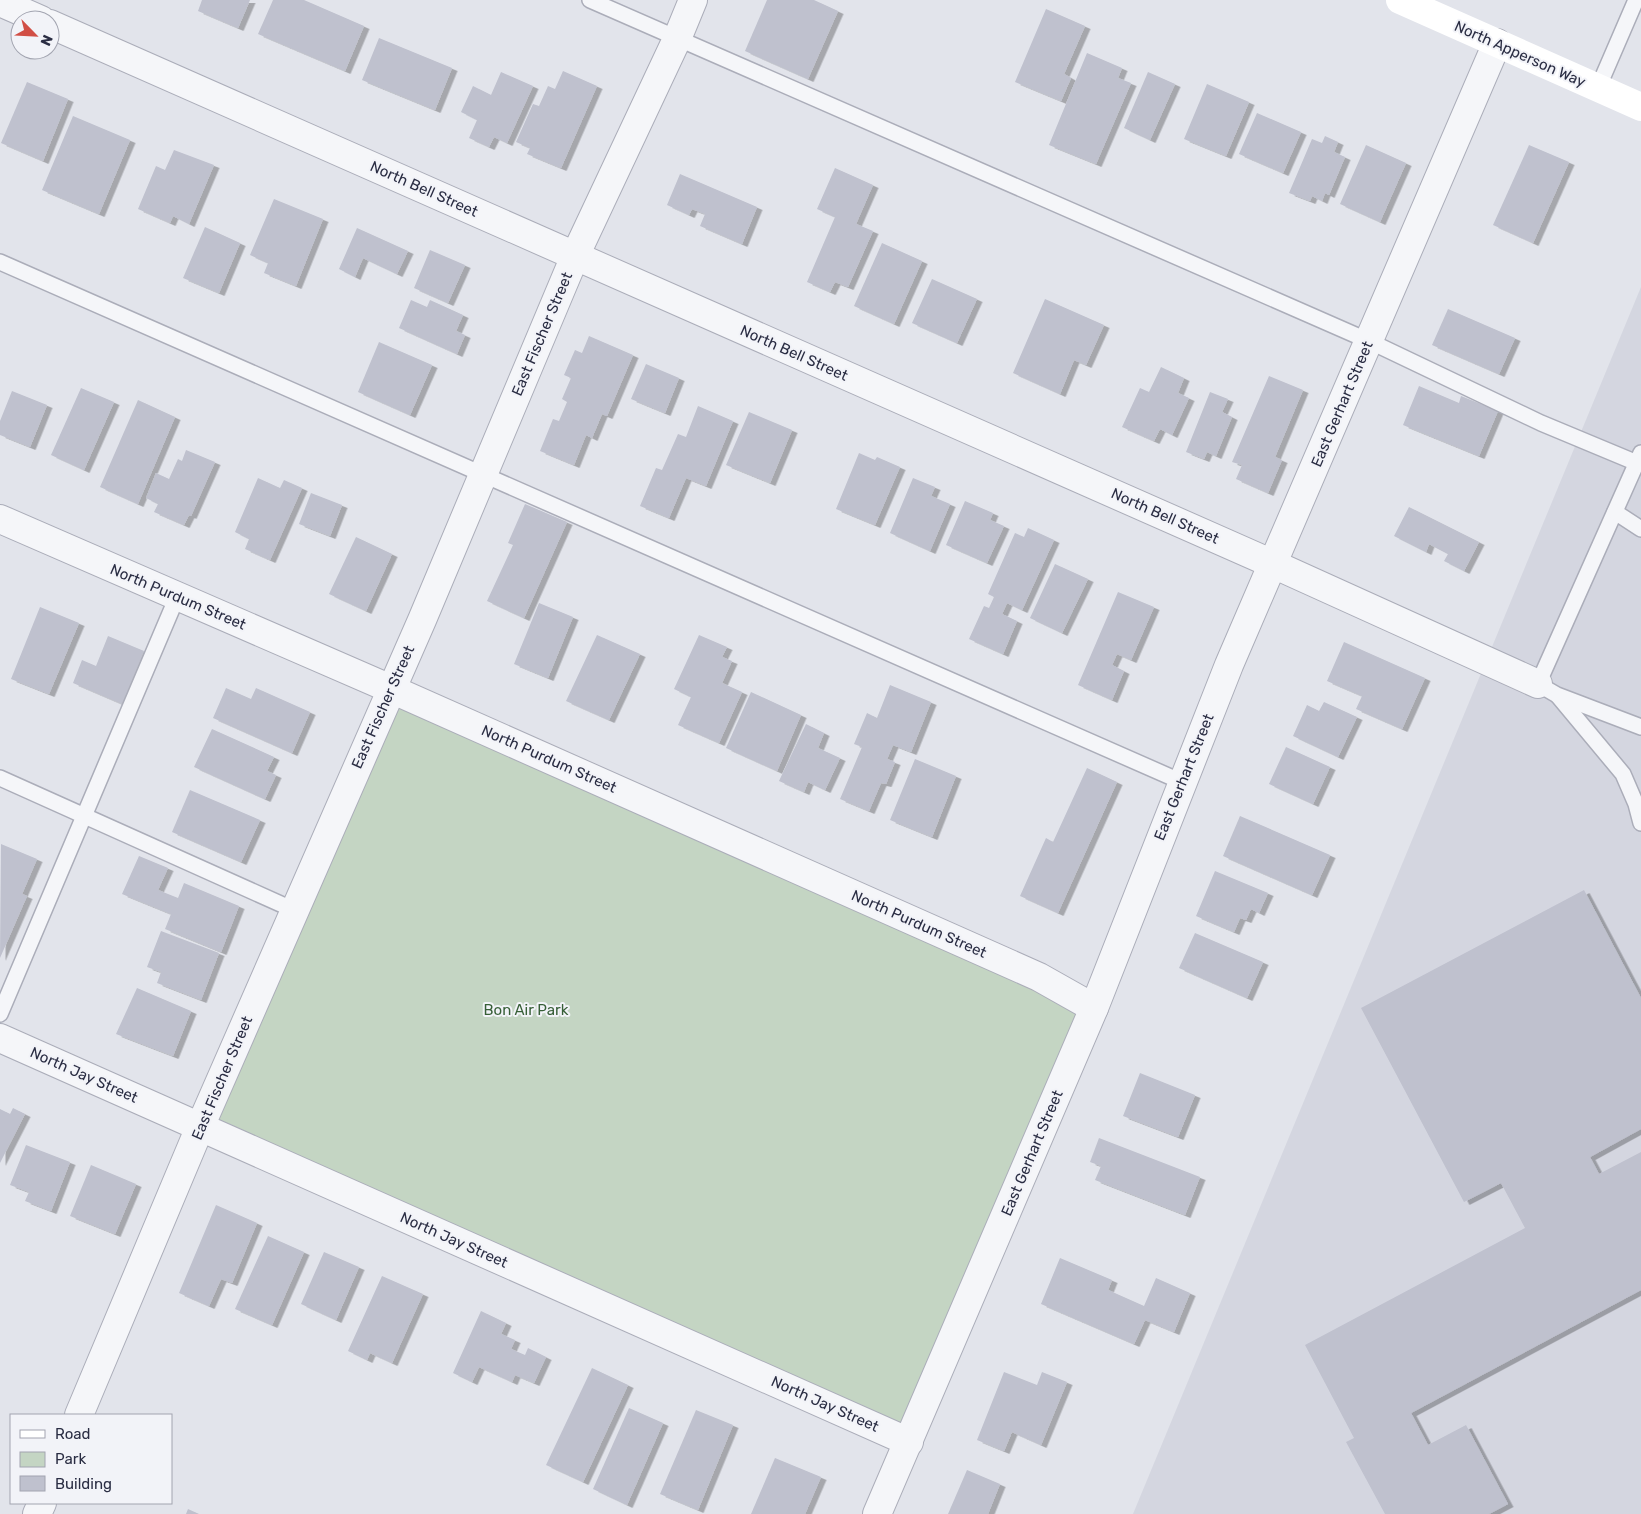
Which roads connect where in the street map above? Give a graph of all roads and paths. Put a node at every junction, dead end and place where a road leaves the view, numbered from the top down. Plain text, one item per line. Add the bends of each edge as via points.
1 (590, 0) edge
2 (693, 0) edge
3 (1400, 0) edge
4 (1636, 0) edge
5 (0, 2) edge
6 (18, 10) edge
7 (60, 28) edge
8 (677, 39) junction
9 (1497, 43) junction
10 (1598, 88) junction
11 (1641, 107) edge
12 (575, 256) junction
13 (0, 262) edge
14 (1369, 341) junction
15 (1639, 458) edge
16 (482, 474) junction
17 (1615, 512) junction
18 (0, 519) edge
19 (1641, 529) edge
20 (1273, 564) junction
21 (177, 597) junction
22 (391, 689) junction
23 (1547, 689) junction
24 (1641, 727) edge
25 (0, 778) edge
26 (1182, 782) junction
27 (84, 815) junction
28 (1641, 822) edge
29 (294, 910) junction
30 (1094, 1008) junction
31 (0, 1014) edge
32 (0, 1038) edge
33 (200, 1127) junction
34 (79, 1414) edge
35 (909, 1442) junction
36 (877, 1514) edge

1 - 8 lane
2 - 8 street, East Fischer Street
3 - 9 main road, North Apperson Way
4 - 10 lane
5 - 6 street
7 - 12 street, North Bell Street
8 - 12 street, East Fischer Street
8 - 14 lane
9 - 10 main road, North Apperson Way
9 - 14 street, East Gerhart Street
10 - 11 main road, North Apperson Way
12 - 16 street, East Fischer Street
12 - 20 street, North Bell Street
13 - 16 lane
14 - 15 lane via 1541,422
14 - 20 street, East Gerhart Street
15 - 17 lane
16 - 22 street, East Fischer Street
16 - 26 lane
17 - 19 lane
17 - 23 lane
18 - 21 street, North Purdum Street
20 - 23 street, North Bell Street
20 - 26 street, East Gerhart Street
21 - 22 street, North Purdum Street
21 - 27 lane
22 - 29 street, East Fischer Street
22 - 30 street, North Purdum Street via 1039,977
23 - 24 lane
23 - 28 lane via 1623,774
25 - 27 lane
26 - 30 street, East Gerhart Street
27 - 29 lane
27 - 31 lane
29 - 33 street, East Fischer Street
30 - 35 street, East Gerhart Street
32 - 33 street, North Jay Street
33 - 34 street, East Fischer Street
33 - 35 street, North Jay Street
35 - 36 street, East Gerhart Street

